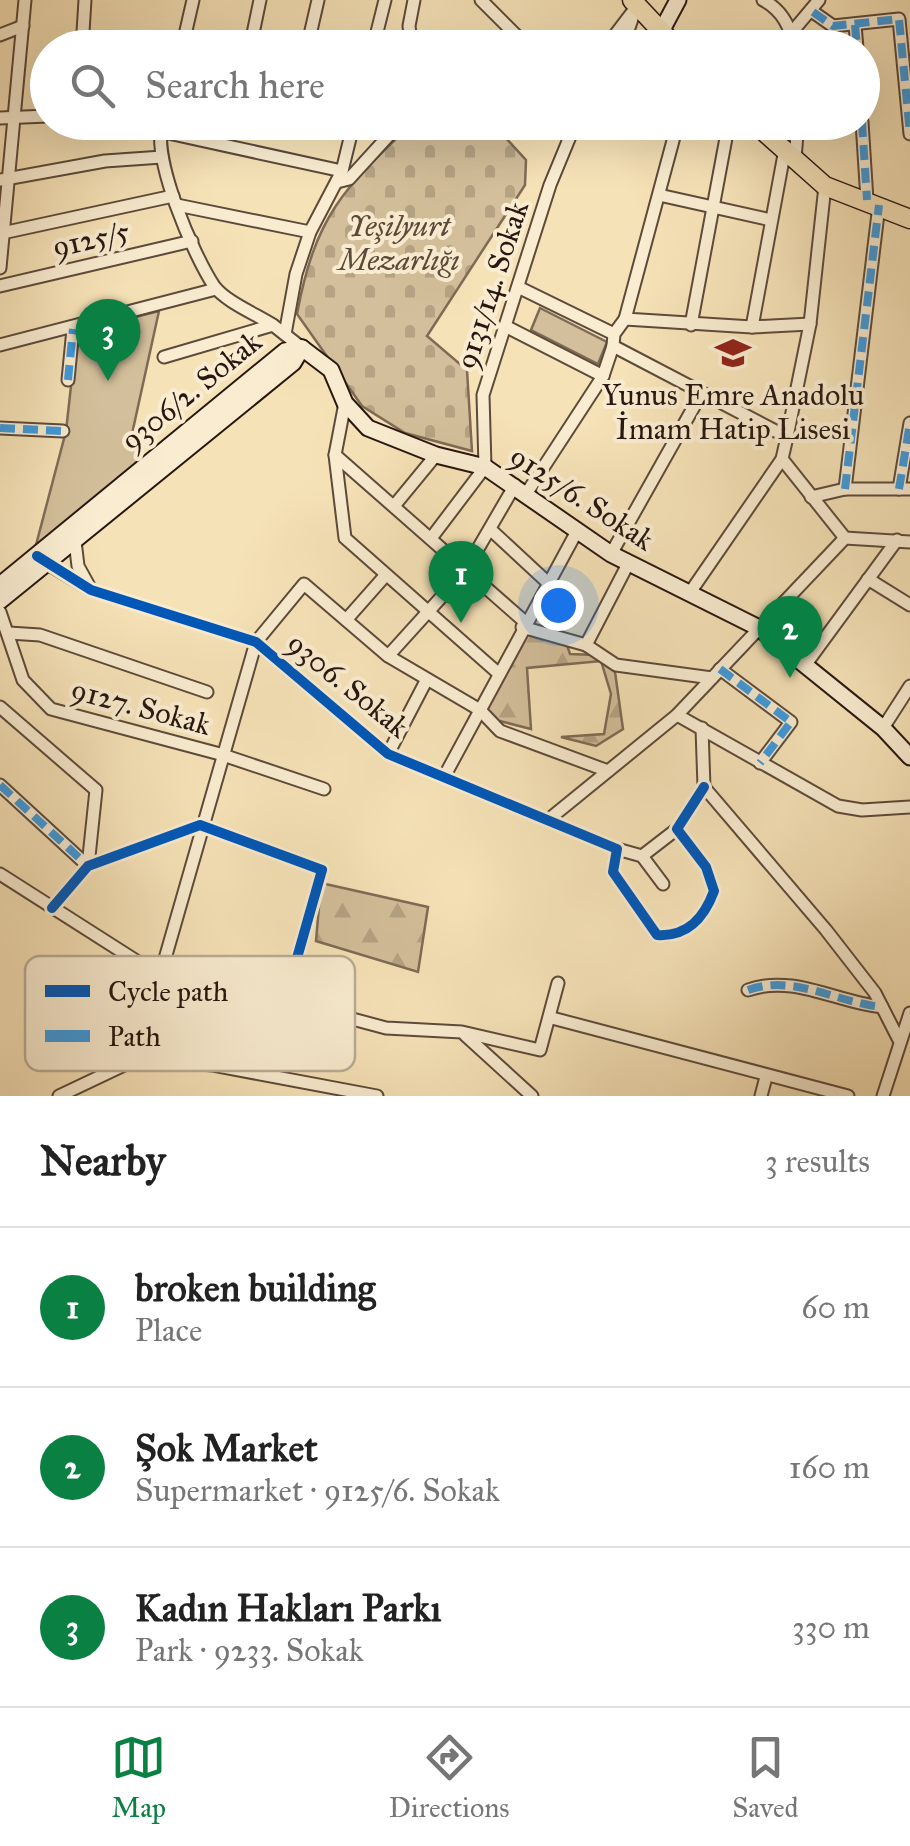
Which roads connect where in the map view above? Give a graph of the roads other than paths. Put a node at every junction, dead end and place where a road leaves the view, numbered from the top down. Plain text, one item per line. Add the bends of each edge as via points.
1 (25, 0) edge
2 (85, 0) edge
3 (193, 0) edge
4 (260, 0) edge
5 (318, 0) edge
6 (385, 0) edge
7 (414, 0) edge
8 (678, 0) edge
9 (483, 1) edge
10 (637, 2) edge
11 (773, 2) edge
12 (816, 6) edge
13 (855, 25) junction
14 (23, 26) junction
15 (662, 28) junction
16 (83, 30) edge
17 (186, 30) edge
18 (254, 30) edge
19 (311, 30) edge
20 (378, 30) edge
21 (410, 30) edge
22 (511, 30) edge
23 (618, 30) edge
24 (628, 30) edge
25 (659, 30) edge
26 (791, 30) edge
27 (794, 30) edge
28 (855, 30) edge
29 (0, 35) edge
30 (906, 44) edge
31 (16, 117) junction
32 (30, 117) edge
33 (0, 118) edge
34 (910, 134) edge
35 (161, 140) edge
36 (208, 140) edge
37 (349, 140) edge
38 (385, 140) edge
39 (569, 140) edge
40 (673, 140) edge
41 (726, 140) edge
42 (774, 140) edge
43 (794, 140) edge
44 (864, 140) edge
45 (790, 154) junction
46 (162, 157) junction
47 (339, 176) junction
48 (5, 180) edge
49 (826, 186) junction
50 (659, 195) junction
51 (176, 200) junction
52 (873, 203) junction
53 (715, 210) junction
54 (910, 219) edge
55 (771, 220) junction
56 (7, 232) junction
57 (310, 232) junction
58 (192, 241) junction
59 (0, 268) edge
60 (0, 286) edge
61 (518, 287) junction
62 (216, 289) junction
63 (624, 319) junction
64 (810, 324) junction
65 (273, 325) junction
66 (691, 325) junction
67 (505, 326) junction
68 (752, 327) junction
69 (74, 329) junction
70 (285, 334) junction
71 (614, 340) junction
72 (0, 345) edge
73 (302, 348) junction
74 (164, 357) dead end
75 (604, 376) junction
76 (68, 380) dead end
77 (701, 394) junction
78 (345, 403) junction
79 (910, 423) edge
80 (0, 428) edge
81 (63, 431) dead end
82 (787, 438) junction
83 (335, 455) junction
84 (436, 455) junction
85 (782, 460) junction
86 (485, 468) junction
87 (845, 488) junction
88 (904, 489) edge
89 (520, 490) junction
90 (810, 497) junction
91 (394, 506) junction
92 (491, 530) junction
93 (576, 533) junction
94 (432, 538) junction
95 (845, 538) junction
96 (75, 541) junction
97 (904, 541) edge
98 (611, 554) junction
99 (42, 560) junction
100 (628, 564) junction
101 (465, 571) junction
102 (384, 577) junction
103 (868, 579) junction
104 (546, 581) junction
105 (0, 584) edge
106 (92, 590) junction
107 (689, 594) junction
108 (0, 601) edge
109 (910, 605) edge
110 (0, 612) edge
111 (428, 614) junction
112 (346, 620) junction
113 (523, 624) junction
114 (759, 628) junction
115 (9, 633) junction
116 (256, 642) junction
117 (586, 646) junction
118 (388, 656) junction
119 (806, 664) junction
120 (498, 673) junction
121 (716, 674) junction
122 (426, 681) junction
123 (910, 686) edge
124 (207, 692) dead end
125 (0, 707) edge
126 (480, 710) junction
127 (677, 715) junction
128 (702, 728) junction
129 (883, 728) junction
130 (220, 754) junction
131 (388, 754) junction
132 (910, 758) edge
133 (760, 763) junction
134 (608, 772) junction
135 (444, 777) junction
136 (0, 785) edge
137 (704, 787) junction
138 (324, 789) dead end
139 (910, 807) edge
140 (548, 820) junction
141 (200, 825) junction
142 (677, 829) junction
143 (615, 854) junction
144 (642, 856) junction
145 (88, 866) junction
146 (0, 874) edge
147 (663, 884) dead end
148 (52, 908) junction
149 (128, 956) edge
150 (165, 956) edge
151 (298, 956) edge
152 (558, 983) dead end
153 (748, 990) dead end
154 (882, 1007) junction
155 (910, 1013) edge
156 (552, 1018) junction
157 (355, 1020) edge
158 (462, 1032) junction
159 (899, 1040) junction
160 (112, 1071) edge
161 (244, 1071) edge
162 (766, 1077) junction
163 (59, 1096) edge
164 (377, 1096) edge
165 (532, 1096) edge
166 (761, 1096) edge
167 (848, 1096) edge
168 (883, 1096) edge

1 - 14 street
2 - 16 street
3 - 17 street
4 - 18 street
5 - 19 street
6 - 20 street
7 - 21 street
8 - 15 main road
9 - 22 street
10 - 15 main road
10 - 23 street
10 - 24 street
11 - 26 street
12 - 13 street via 833,26
12 - 27 street
13 - 28 street
13 - 30 street via 900,19
14 - 29 street
14 - 31 street
15 - 25 street
30 - 34 street
31 - 32 street
31 - 33 street
31 - 48 street
35 - 46 street
36 - 47 street
37 - 47 street
38 - 47 street via 349,179
39 - 61 street, 9131/14. Sokak
40 - 50 street
41 - 53 street
42 - 45 main road
43 - 45 street
44 - 52 street
45 - 49 main road
45 - 55 street
46 - 48 street
46 - 51 street
47 - 57 street
48 - 56 street
49 - 52 main road
49 - 64 street
50 - 53 street
50 - 63 street
51 - 56 street
51 - 57 street
51 - 58 street
52 - 54 main road
52 - 87 street
53 - 55 street
53 - 66 street
55 - 68 street
56 - 59 street
57 - 70 street
58 - 60 street, 9125/5
58 - 62 street
61 - 67 street, 9131/14. Sokak
61 - 71 street
62 - 65 street, 9125/6. Sokak
62 - 69 street
63 - 66 street
63 - 71 street
64 - 68 street
64 - 82 street
65 - 70 street, 9125/6. Sokak
65 - 74 street
66 - 68 street
67 - 75 street
67 - 86 street, 9131/14. Sokak via 483,395
69 - 72 street
69 - 76 street
70 - 73 street, 9125/6. Sokak
71 - 75 street
71 - 77 street
73 - 78 main road, 9125/6. Sokak via 331,370
73 - 96 main road, 9306/2. Sokak via 294,363
73 - 99 main road, 9306/2. Sokak via 285,351 255,374
75 - 89 street
77 - 82 street
77 - 98 street
78 - 83 street
78 - 84 main road, 9125/6. Sokak via 368,428
79 - 88 street
80 - 81 street
82 - 85 street
83 - 91 street
83 - 102 street via 345,538
84 - 86 main road, 9125/6. Sokak
84 - 91 street
85 - 90 street
85 - 107 street
86 - 89 main road, 9125/6. Sokak
86 - 94 street
87 - 88 street
87 - 90 street
89 - 92 street
89 - 93 main road, 9125/6. Sokak
90 - 95 street
91 - 94 street
92 - 101 street
92 - 104 street
93 - 98 main road, 9125/6. Sokak
93 - 104 street
94 - 101 street
95 - 97 street
95 - 114 street
96 - 99 main road, 9306/2. Sokak
96 - 106 street via 78,566
97 - 103 street
98 - 100 main road, 9125/6. Sokak
99 - 105 main road, 9306/2. Sokak
99 - 106 street, 9306. Sokak
99 - 108 main road, 9306/2. Sokak
100 - 107 main road, 9125/6. Sokak
100 - 117 street
101 - 111 street
101 - 113 street
102 - 111 street
102 - 112 street
103 - 109 street
103 - 119 street
104 - 113 street
106 - 116 street, 9306. Sokak
107 - 114 main road, 9125/6. Sokak
110 - 115 street, 9127. Sokak
111 - 118 street
111 - 120 street
112 - 116 street via 304,584
112 - 118 street
113 - 117 street
113 - 120 street
114 - 119 main road, 9125/6. Sokak
114 - 121 street
115 - 124 street via 40,635
115 - 130 street, 9127. Sokak via 24,680 51,709
116 - 130 street
116 - 131 street, 9306. Sokak
117 - 121 street via 616,665
118 - 122 street
119 - 129 main road, 9125/6. Sokak
120 - 126 street
121 - 127 street
121 - 133 street via 792,722
122 - 126 street
122 - 131 street
123 - 129 street
125 - 145 street via 96,790
126 - 134 street via 500,731
126 - 135 street
127 - 128 street
127 - 134 street
128 - 133 street
128 - 137 street
129 - 132 main road, 9125/6. Sokak
130 - 138 street, 9127. Sokak
130 - 141 street
131 - 135 street, 9306. Sokak
133 - 139 street via 838,806
134 - 140 street
135 - 140 street, 9306. Sokak
136 - 145 street
137 - 142 street
137 - 154 street via 804,901
140 - 143 street, 9306. Sokak
141 - 145 street
141 - 150 street
141 - 151 street via 322,870
142 - 143 street via 714,891 697,924 673,936 657,936 624,892
142 - 144 street
143 - 144 street, 9306. Sokak
144 - 147 street
145 - 148 street
146 - 148 street
148 - 149 street
152 - 156 street
153 - 154 street via 784,982 848,1004
154 - 159 street
155 - 159 street
156 - 158 street via 540,1050
156 - 162 street
157 - 158 street
158 - 165 street
159 - 168 street
160 - 163 street
161 - 164 street
162 - 166 street
162 - 167 street

